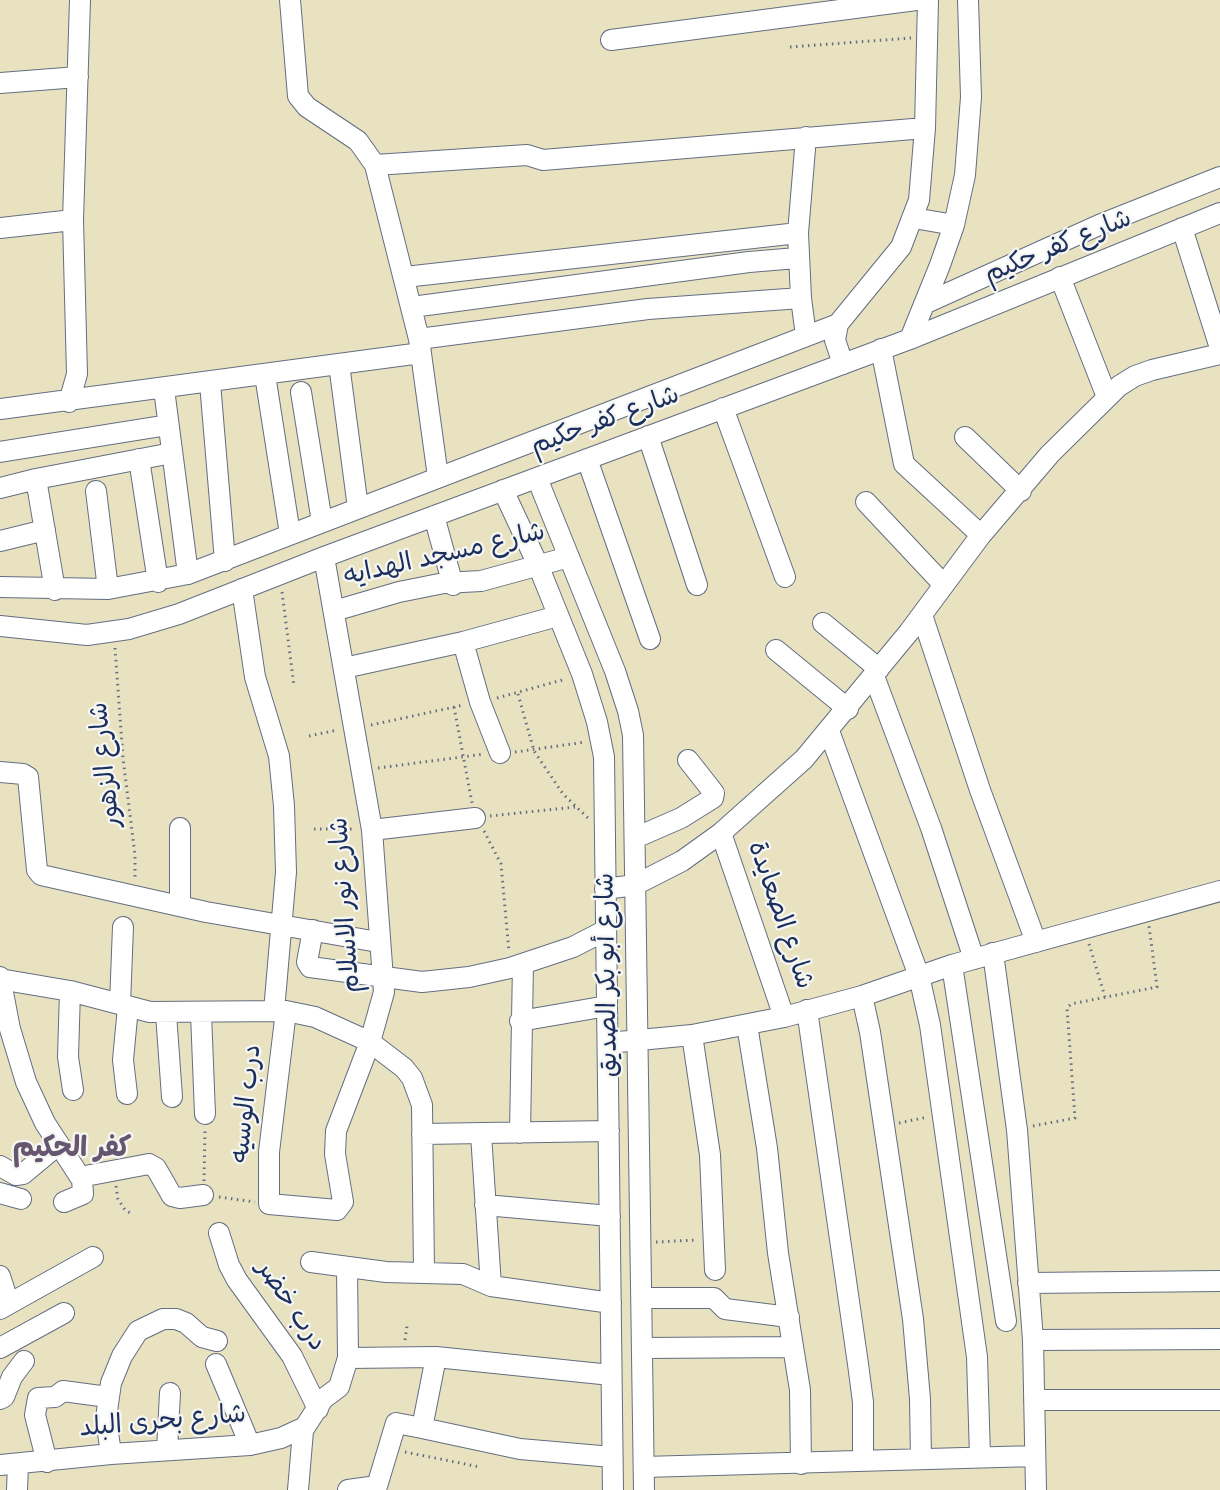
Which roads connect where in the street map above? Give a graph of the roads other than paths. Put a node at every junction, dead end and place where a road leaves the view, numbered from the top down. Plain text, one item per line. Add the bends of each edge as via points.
1 (80, 0) edge
2 (290, 0) edge
3 (916, 0) edge
4 (928, 0) edge
5 (968, 0) edge
6 (610, 40) dead end
7 (78, 77) junction
8 (0, 83) edge
9 (925, 128) junction
10 (806, 137) junction
11 (375, 165) junction
12 (1220, 177) edge
13 (1220, 213) edge
14 (914, 218) junction
15 (73, 220) junction
16 (954, 225) junction
17 (0, 228) edge
18 (1182, 228) junction
19 (798, 232) junction
20 (797, 258) junction
21 (405, 277) junction
22 (1060, 277) junction
23 (801, 298) junction
24 (924, 304) junction
25 (412, 307) junction
26 (838, 324) junction
27 (806, 336) junction
28 (910, 339) junction
29 (420, 346) junction
30 (1220, 348) edge
31 (881, 349) junction
32 (1220, 354) edge
33 (339, 364) junction
34 (843, 364) junction
35 (265, 375) junction
36 (210, 382) junction
37 (164, 389) junction
38 (301, 392) dead end
39 (1107, 397) junction
40 (69, 402) junction
41 (723, 408) junction
42 (0, 410) edge
43 (168, 425) junction
44 (648, 436) junction
45 (965, 437) dead end
46 (0, 452) edge
47 (172, 453) junction
48 (139, 459) junction
49 (587, 459) junction
50 (438, 477) junction
51 (537, 478) junction
52 (36, 479) junction
53 (0, 488) edge
54 (503, 490) junction
55 (96, 491) dead end
56 (1021, 491) junction
57 (866, 502) dead end
58 (358, 508) junction
59 (434, 516) junction
60 (322, 522) junction
61 (45, 530) junction
62 (290, 534) junction
63 (981, 535) junction
64 (0, 540) edge
65 (324, 556) junction
66 (569, 556) junction
67 (225, 561) junction
68 (538, 565) junction
69 (188, 574) junction
70 (785, 577) dead end
71 (159, 582) junction
72 (453, 585) junction
73 (697, 585) dead end
74 (944, 585) junction
75 (0, 587) edge
76 (108, 589) junction
77 (242, 589) junction
78 (56, 590) junction
79 (334, 611) junction
80 (922, 615) junction
81 (558, 616) junction
82 (823, 623) dead end
83 (0, 626) edge
84 (650, 639) dead end
85 (463, 642) junction
86 (776, 650) dead end
87 (344, 668) junction
88 (877, 673) junction
89 (848, 709) junction
90 (829, 731) junction
91 (500, 753) dead end
92 (688, 760) dead end
93 (0, 772) edge
94 (475, 818) road end
95 (180, 828) dead end
96 (372, 830) junction
97 (721, 833) junction
98 (635, 838) junction
99 (635, 885) junction
100 (605, 889) junction
101 (1220, 891) edge
102 (180, 906) junction
103 (280, 925) junction
104 (123, 927) dead end
105 (313, 930) junction
106 (606, 930) junction
107 (378, 942) junction
108 (1036, 942) junction
109 (993, 954) junction
110 (974, 959) junction
111 (952, 965) junction
112 (517, 966) junction
113 (919, 976) junction
114 (0, 978) edge
115 (382, 978) junction
116 (70, 991) junction
117 (862, 996) junction
118 (124, 1006) junction
119 (607, 1006) junction
120 (807, 1010) junction
121 (280, 1011) junction
122 (166, 1014) junction
123 (201, 1014) junction
124 (784, 1017) junction
125 (520, 1021) junction
126 (747, 1025) junction
127 (692, 1035) junction
128 (638, 1041) junction
129 (370, 1042) junction
130 (608, 1043) junction
131 (73, 1090) dead end
132 (127, 1094) dead end
133 (172, 1097) dead end
134 (206, 1114) road end
135 (609, 1131) junction
136 (520, 1133) junction
137 (422, 1134) junction
138 (481, 1134) junction
139 (59, 1144) junction
140 (0, 1166) edge
141 (79, 1174) junction
142 (0, 1193) edge
143 (204, 1195) road end
144 (21, 1199) dead end
145 (64, 1202) dead end
146 (269, 1204) joint
147 (485, 1205) junction
148 (610, 1216) junction
149 (219, 1233) dead end
150 (93, 1257) dead end
151 (311, 1262) dead end
152 (347, 1268) junction
153 (715, 1270) dead end
154 (424, 1271) junction
155 (0, 1276) edge
156 (1220, 1281) edge
157 (1028, 1283) junction
158 (491, 1286) junction
159 (642, 1298) junction
160 (611, 1303) junction
161 (5, 1306) edge
162 (64, 1313) dead end
163 (789, 1317) junction
164 (1006, 1322) dead end
165 (1220, 1339) edge
166 (1032, 1340) junction
167 (217, 1341) dead end
168 (793, 1347) junction
169 (0, 1348) edge
170 (642, 1348) junction
171 (436, 1357) junction
172 (348, 1358) junction
173 (24, 1361) dead end
174 (216, 1364) dead end
175 (611, 1375) junction
176 (170, 1393) dead end
177 (108, 1397) junction
178 (0, 1399) edge
179 (1034, 1400) junction
180 (1220, 1400) edge
181 (318, 1409) junction
182 (422, 1428) junction
183 (303, 1431) junction
184 (250, 1445) junction
185 (167, 1450) junction
186 (111, 1454) junction
187 (1035, 1456) junction
188 (612, 1457) junction
189 (980, 1457) junction
190 (921, 1459) junction
191 (863, 1461) junction
192 (47, 1462) junction
193 (801, 1464) junction
194 (9, 1465) edge
195 (644, 1467) junction
196 (17, 1490) edge
197 (298, 1490) edge
198 (348, 1490) edge
199 (613, 1490) edge
200 (644, 1490) edge
201 (1036, 1490) edge

1 - 7 street
2 - 11 street via 298,96 307,107 358,141
3 - 6 street
4 - 9 street
5 - 16 street via 970,123 965,175
7 - 8 street
7 - 15 street
9 - 10 street
9 - 14 street
10 - 11 street via 543,160 527,155
10 - 19 street
11 - 21 street
12 - 24 street, شارع كفر حكيم via 1099,225
13 - 18 street, شارع كفر حكيم
14 - 16 street
14 - 26 street via 901,247
15 - 17 street
15 - 40 street via 77,374
16 - 24 street
18 - 22 street, شارع كفر حكيم
18 - 30 street
19 - 20 street
19 - 21 street
20 - 23 street
20 - 25 street
21 - 25 street
22 - 28 street, شارع كفر حكيم
22 - 39 street
23 - 27 street
23 - 29 street via 648,309
24 - 28 street
25 - 29 street
26 - 27 street, شارع كفر حكيم
26 - 34 street via 835,340
27 - 50 street, شارع كفر حكيم
28 - 31 street, شارع كفر حكيم
29 - 33 street
29 - 50 street
31 - 34 street, شارع كفر حكيم
31 - 63 street via 904,464
32 - 39 street via 1135,376
33 - 35 street
33 - 58 street
34 - 41 street, شارع كفر حكيم
35 - 36 street
35 - 62 street
36 - 37 street
36 - 67 street
37 - 40 street
37 - 43 street
38 - 60 street
39 - 56 street via 1050,454
40 - 42 street
41 - 44 street, شارع كفر حكيم
41 - 70 street
43 - 46 street
43 - 47 street
44 - 49 street, شارع كفر حكيم
44 - 73 street
45 - 56 street
47 - 48 street
47 - 69 street
48 - 52 street
48 - 71 street
49 - 51 street, شارع كفر حكيم
49 - 84 street
50 - 58 street, شارع كفر حكيم
51 - 54 street, شارع كفر حكيم
51 - 66 street, شارع أبو بكر الصديق
52 - 53 street
52 - 61 street
54 - 59 street, شارع كفر حكيم
54 - 68 street, شارع أبو بكر الصديق
55 - 76 street
56 - 63 street
57 - 74 street
58 - 60 street, شارع كفر حكيم
59 - 65 street, شارع كفر حكيم
59 - 72 street
60 - 62 street, شارع كفر حكيم
61 - 64 street
61 - 78 street
62 - 67 street, شارع كفر حكيم
63 - 74 street
65 - 77 street, شارع كفر حكيم
65 - 79 street, شارع نور الاسلام
66 - 68 street, شارع مسجد الهدايه
66 - 98 street, شارع أبو بكر الصديق via 628,711 633,735
67 - 69 street, شارع كفر حكيم
68 - 72 street, شارع مسجد الهدايه
68 - 81 street, شارع أبو بكر الصديق
69 - 71 street, شارع كفر حكيم
71 - 76 street, شارع كفر حكيم
72 - 79 street, شارع مسجد الهدايه via 399,592
74 - 80 street
75 - 78 street, شارع كفر حكيم
76 - 78 street, شارع كفر حكيم
77 - 83 street, شارع كفر حكيم via 179,614 114,632 69,634
77 - 103 street, درب الوسيه via 255,677 279,756 286,847
79 - 87 street, شارع نور الاسلام
80 - 88 street
80 - 108 street
81 - 85 street
81 - 100 street, شارع أبو بكر الصديق via 582,674 601,739
82 - 88 street
85 - 87 street
85 - 91 street
86 - 89 street
87 - 96 street, شارع نور الاسلام
88 - 89 street
88 - 110 street
89 - 90 street
90 - 97 street via 804,759
90 - 113 street
92 - 98 street via 714,793 713,798 681,818
93 - 102 street via 28,777 40,875
94 - 96 street
95 - 102 street
96 - 107 street, شارع نور الاسلام
97 - 99 street via 682,861
97 - 124 street, شارع الصعايدة
98 - 99 street, شارع أبو بكر الصديق
99 - 100 street
99 - 128 street, شارع أبو بكر الصديق
100 - 106 street, شارع أبو بكر الصديق
101 - 108 street
102 - 103 street
103 - 105 street
103 - 121 street, درب الوسيه
104 - 118 street
105 - 107 street
105 - 115 street via 307,962 310,967
106 - 112 street via 573,947
106 - 119 street, شارع أبو بكر الصديق
107 - 115 street, شارع نور الاسلام
108 - 109 street
109 - 110 street
109 - 157 street via 1017,1130
110 - 111 street
111 - 113 street
111 - 164 street
112 - 115 street via 422,982
112 - 125 street
113 - 117 street
113 - 189 street via 944,1113 977,1358
114 - 116 street
114 - 139 street via 26,1082
115 - 129 street, شارع نور الاسلام via 383,999
116 - 118 street
116 - 131 street via 68,1057
117 - 120 street
117 - 190 street via 913,1319
118 - 122 street
118 - 132 street
119 - 125 street
119 - 130 street, شارع أبو بكر الصديق
120 - 124 street
120 - 191 street via 863,1402
121 - 123 street
121 - 129 street via 325,1021
121 - 146 street, درب الوسيه
122 - 123 street
122 - 133 street
123 - 134 street
124 - 126 street
125 - 136 street
126 - 127 street
126 - 163 street
127 - 128 street
127 - 153 street via 707,1132
128 - 130 street
128 - 159 street, شارع أبو بكر الصديق
129 - 137 street via 412,1078 422,1105
129 - 146 street, شارع نور الاسلام via 336,1131 342,1205 333,1210
130 - 135 street, شارع أبو بكر الصديق
135 - 136 street
135 - 148 street, شارع أبو بكر الصديق
136 - 138 street
137 - 138 street
137 - 154 street
138 - 147 street
139 - 140 street via 23,1174 16,1175
139 - 141 street
141 - 143 street via 149,1164 156,1168 172,1196
141 - 145 street via 83,1194
142 - 144 street
147 - 148 street
147 - 158 street
148 - 160 street, شارع أبو بكر الصديق
149 - 181 street, درب خضر via 237,1280 292,1356
150 - 161 street
151 - 152 street
152 - 154 street
152 - 172 street
154 - 158 street via 463,1274
155 - 161 street
156 - 157 street
157 - 166 street
158 - 160 street
159 - 163 street via 714,1298 725,1310
159 - 170 street, شارع أبو بكر الصديق
160 - 175 street, شارع أبو بكر الصديق
162 - 169 street
163 - 168 street
165 - 166 street
166 - 179 street
167 - 177 street via 176,1318 150,1323 138,1331 122,1356
168 - 170 street
168 - 193 street via 802,1410
170 - 195 street, شارع أبو بكر الصديق
171 - 172 street
171 - 175 street
171 - 182 street
172 - 181 street via 339,1387 323,1399
173 - 178 street
174 - 184 street
175 - 188 street, شارع أبو بكر الصديق
176 - 185 street
177 - 186 street via 106,1418
177 - 192 street via 63,1391 55,1397 38,1398 35,1415
179 - 180 street
179 - 187 street
181 - 183 street
182 - 188 street via 520,1449
182 - 198 street via 396,1423 376,1488
183 - 184 street, شارع بحرى البلد
183 - 197 street
184 - 185 street, شارع بحرى البلد
185 - 186 street, شارع بحرى البلد
186 - 192 street, شارع بحرى البلد
187 - 189 street
187 - 201 street
188 - 199 street, شارع أبو بكر الصديق
189 - 190 street
190 - 191 street
191 - 193 street
192 - 194 street, شارع بحرى البلد
193 - 195 street
194 - 196 street
195 - 200 street, شارع أبو بكر الصديق

